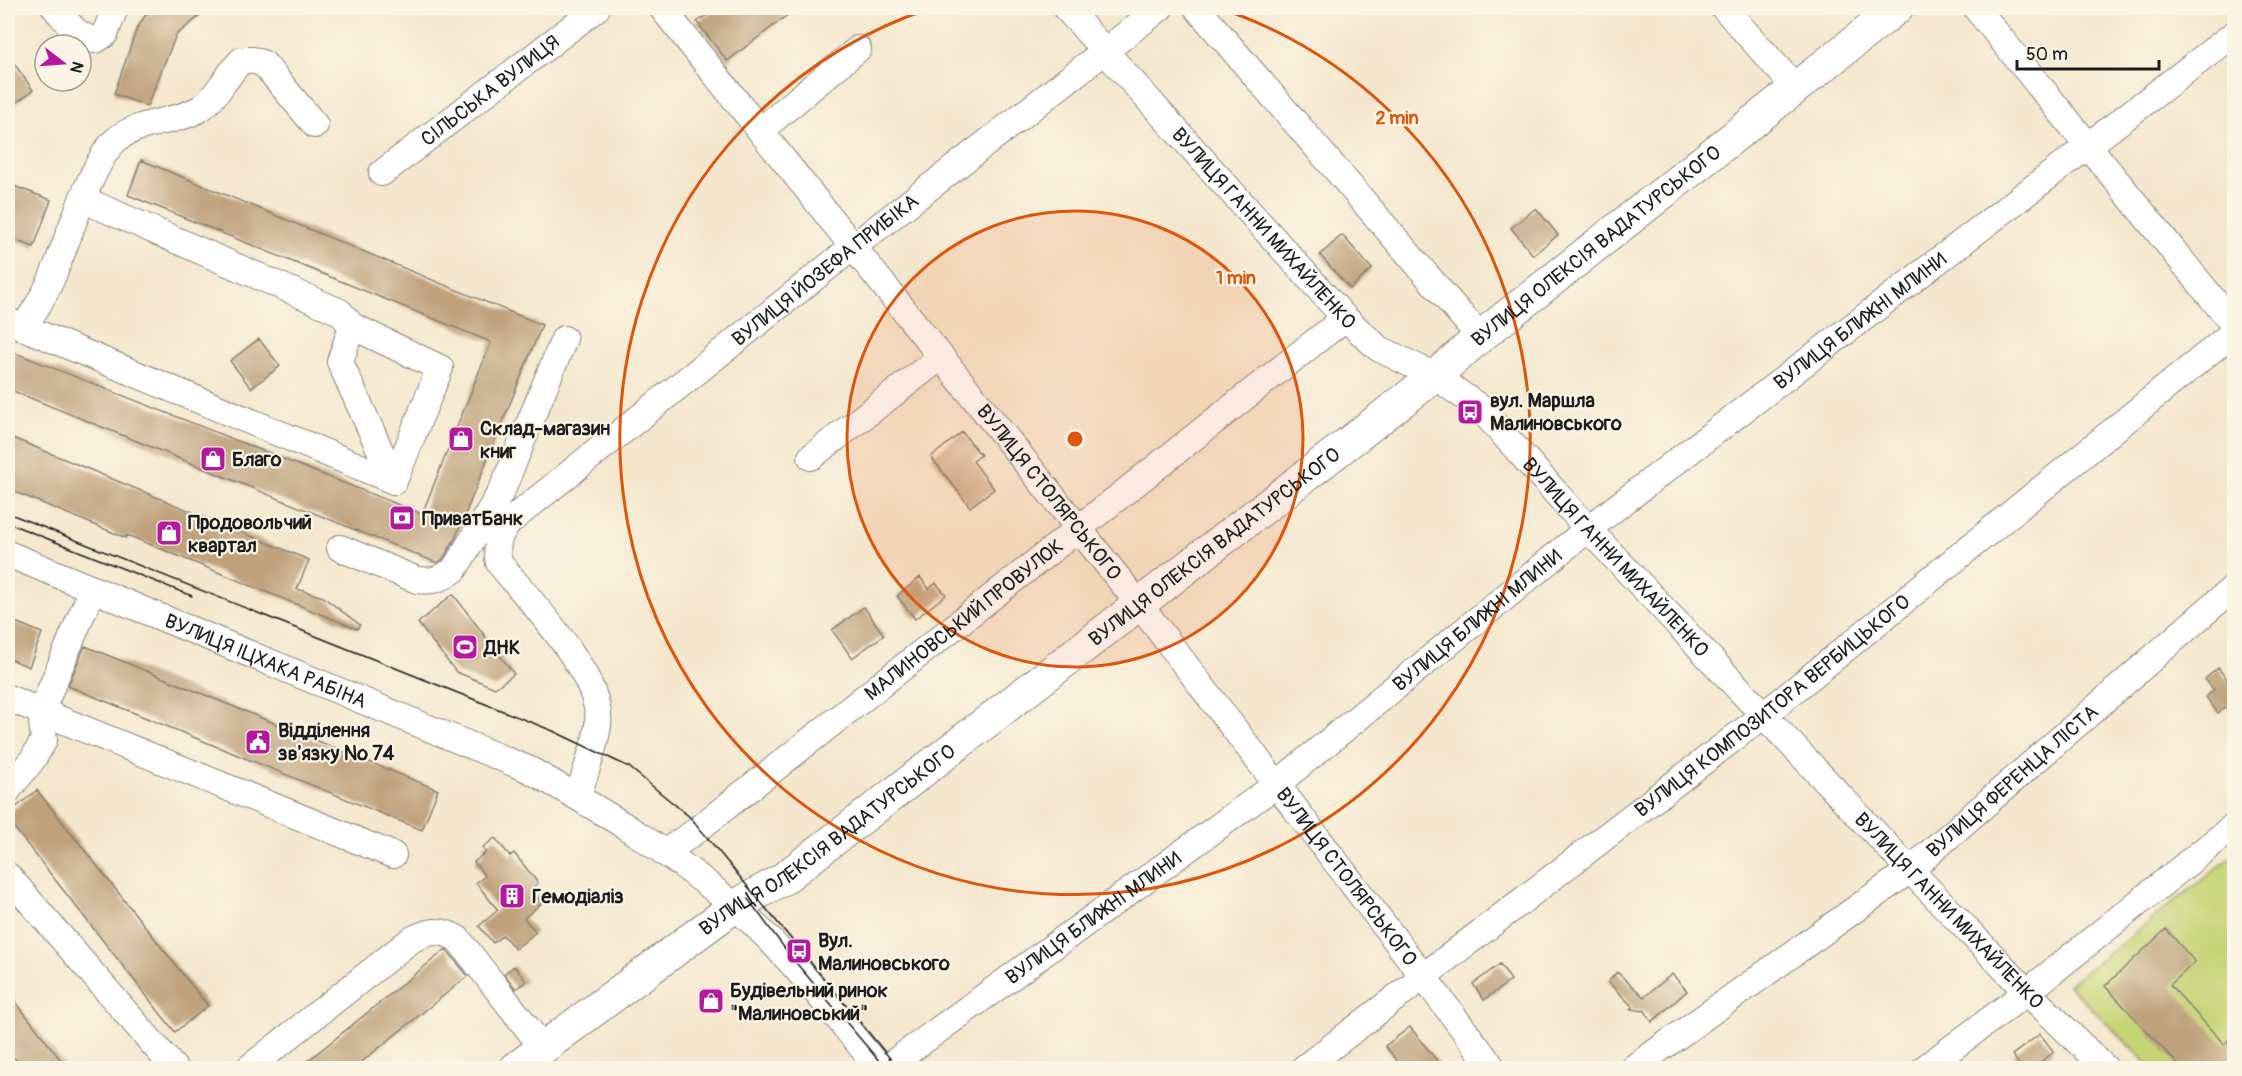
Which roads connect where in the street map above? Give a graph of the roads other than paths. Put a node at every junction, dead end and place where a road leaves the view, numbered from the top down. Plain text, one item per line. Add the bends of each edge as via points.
1 (55, 8) edge
2 (115, 8) edge
3 (597, 8) edge
4 (662, 8) edge
5 (1066, 8) edge
6 (1160, 8) edge
7 (1197, 8) edge
8 (1724, 8) edge
9 (1897, 8) edge
10 (1976, 8) edge
11 (2235, 34) edge
12 (858, 49) dead end
13 (1103, 51) junction
14 (1794, 86) junction
15 (315, 125) dead end
16 (760, 130) junction
17 (2089, 144) junction
18 (382, 173) dead end
19 (82, 199) junction
20 (854, 246) junction
21 (1345, 318) junction
22 (16, 325) edge
23 (2235, 325) edge
24 (352, 326) junction
25 (2235, 332) edge
26 (1480, 337) junction
27 (564, 339) dead end
28 (941, 357) junction
29 (1435, 376) junction
30 (811, 457) dead end
31 (394, 482) junction
32 (1588, 529) junction
33 (1078, 530) junction
34 (492, 538) junction
35 (340, 549) dead end
36 (8, 554) edge
37 (2235, 587) edge
38 (92, 590) junction
39 (1139, 604) junction
40 (8, 698) edge
41 (41, 712) junction
42 (1764, 715) junction
43 (1277, 784) junction
44 (8, 790) edge
45 (578, 796) junction
46 (2235, 826) edge
47 (664, 853) junction
48 (393, 855) dead end
49 (1910, 870) junction
50 (8, 876) edge
51 (735, 906) junction
52 (1426, 977) junction
53 (2027, 992) junction
54 (543, 1048) junction
55 (169, 1067) edge
56 (249, 1068) edge
57 (516, 1068) edge
58 (879, 1068) edge
59 (886, 1068) edge
60 (1304, 1068) edge
61 (1493, 1068) edge
62 (1633, 1068) edge
63 (1925, 1068) edge
64 (2105, 1068) edge

1 - 2 street via 77,33 96,40 105,34
3 - 18 street, СІЛЬСЬКА ВУЛИЦЯ
4 - 16 street, ВУЛИЦЯ СТОЛЯРСЬКОГО
5 - 13 street, ВУЛИЦЯ ГАННИ МИХАЙЛЕНКО
6 - 13 street, ВУЛИЦЯ ЙОЗЕФА ПРИБІКА
7 - 26 street
8 - 14 street
9 - 14 main road, ВУЛИЦЯ ОЛЕКСІЯ ВАДАТУРСЬКОГО
10 - 17 street
11 - 17 street, ВУЛИЦЯ БЛИЖНІ МЛИНИ
12 - 16 street
13 - 20 street, ВУЛИЦЯ ЙОЗЕФА ПРИБІКА
13 - 21 street, ВУЛИЦЯ ГАННИ МИХАЙЛЕНКО
14 - 26 main road, ВУЛИЦЯ ОЛЕКСІЯ ВАДАТУРСЬКОГО
15 - 19 street via 264,64 242,60 202,107 171,120 129,130 114,141
16 - 20 street, ВУЛИЦЯ СТОЛЯРСЬКОГО
17 - 23 street
17 - 32 street, ВУЛИЦЯ БЛИЖНІ МЛИНИ
19 - 22 street via 50,282
19 - 24 street via 340,312
20 - 28 street, ВУЛИЦЯ СТОЛЯРСЬКОГО
20 - 34 street, ВУЛИЦЯ ЙОЗЕФА ПРИБІКА
21 - 29 street, ВУЛИЦЯ ГАННИ МИХАЙЛЕНКО via 1378,348
21 - 33 street, МАЛИНОВСЬКИЙ ПРОВУЛОК
22 - 31 street
24 - 31 street via 340,362
24 - 31 street via 440,368
25 - 42 street, ВУЛИЦЯ КОМПОЗИТОРА ВЕРБИЦЬКОГО
26 - 29 main road, ВУЛИЦЯ ОЛЕКСІЯ ВАДАТУРСЬКОГО
27 - 34 street via 502,490
28 - 30 street
28 - 33 street, ВУЛИЦЯ СТОЛЯРСЬКОГО
29 - 32 street, ВУЛИЦЯ ГАННИ МИХАЙЛЕНКО via 1479,407
29 - 39 main road, ВУЛИЦЯ ОЛЕКСІЯ ВАДАТУРСЬКОГО
32 - 42 street, ВУЛИЦЯ ГАННИ МИХАЙЛЕНКО
32 - 43 street, ВУЛИЦЯ БЛИЖНІ МЛИНИ
33 - 39 street, ВУЛИЦЯ СТОЛЯРСЬКОГО
33 - 47 street, МАЛИНОВСЬКИЙ ПРОВУЛОК
34 - 35 street via 442,579 430,582
34 - 45 street via 500,563 586,673 597,700 598,725
36 - 38 street, ВУЛИЦЯ ІЦХАКА РАБІНА
37 - 49 street, ВУЛИЦЯ ФЕРЕНЦА ЛІСТА
38 - 41 street
38 - 45 street, ВУЛИЦЯ ІЦХАКА РАБІНА via 530,770
39 - 43 street, ВУЛИЦЯ СТОЛЯРСЬКОГО
39 - 51 main road, ВУЛИЦЯ ОЛЕКСІЯ ВАДАТУРСЬКОГО via 783,879
40 - 41 street
41 - 44 street via 44,740
41 - 48 street
42 - 49 street, ВУЛИЦЯ ГАННИ МИХАЙЛЕНКО
42 - 52 street, ВУЛИЦЯ КОМПОЗИТОРА ВЕРБИЦЬКОГО
43 - 52 street, ВУЛИЦЯ СТОЛЯРСЬКОГО
43 - 59 street, ВУЛИЦЯ БЛИЖНІ МЛИНИ
45 - 47 street, ВУЛИЦЯ ІЦХАКА РАБІНА
46 - 53 street
47 - 51 street, ВУЛИЦЯ ІЦХАКА РАБІНА
49 - 53 street, ВУЛИЦЯ ГАННИ МИХАЙЛЕНКО
49 - 62 street, ВУЛИЦЯ ФЕРЕНЦА ЛІСТА
50 - 55 street
51 - 54 main road, ВУЛИЦЯ ОЛЕКСІЯ ВАДАТУРСЬКОГО
51 - 58 street, ВУЛИЦЯ ІЦХАКА РАБІНА via 768,937
52 - 60 street, ВУЛИЦЯ КОМПОЗИТОРА ВЕРБИЦЬКОГО
52 - 61 street, ВУЛИЦЯ СТОЛЯРСЬКОГО
53 - 63 street
53 - 64 street, ВУЛИЦЯ ГАННИ МИХАЙЛЕНКО
54 - 56 street via 458,939 436,930 411,940
54 - 57 main road, ВУЛИЦЯ ОЛЕКСІЯ ВАДАТУРСЬКОГО

